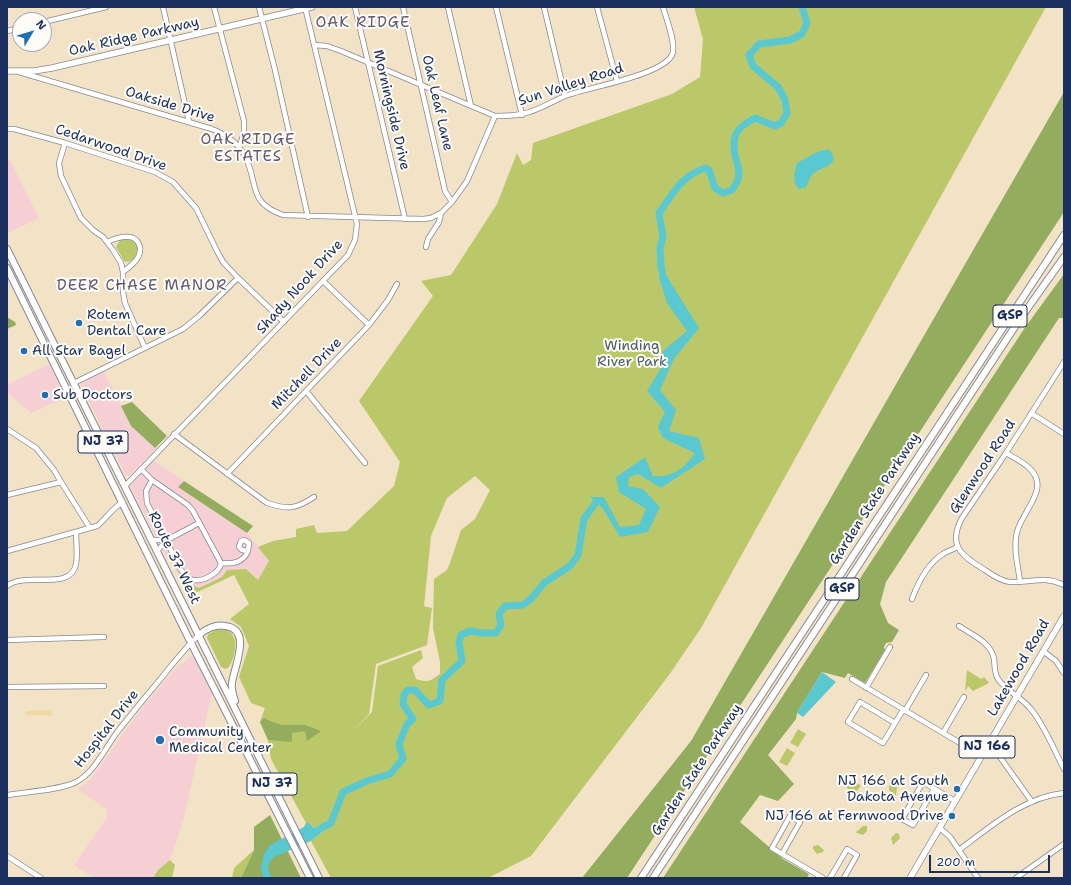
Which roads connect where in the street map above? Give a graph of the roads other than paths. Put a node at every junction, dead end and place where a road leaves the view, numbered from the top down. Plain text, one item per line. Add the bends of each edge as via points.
1 (106, 7) edge
2 (163, 7) edge
3 (214, 7) edge
4 (259, 7) edge
5 (312, 7) edge
6 (355, 7) edge
7 (403, 7) edge
8 (448, 7) edge
9 (496, 7) edge
10 (544, 7) edge
11 (597, 7) edge
12 (663, 7) edge
13 (306, 8) edge
14 (262, 18) junction
15 (52, 20) edge
16 (219, 29) junction
17 (171, 41) junction
18 (314, 45) junction
19 (369, 63) junction
20 (7, 71) edge
21 (17, 72) junction
22 (617, 81) junction
23 (422, 85) junction
24 (566, 96) junction
25 (471, 106) junction
26 (522, 114) junction
27 (495, 116) junction
28 (189, 122) junction
29 (7, 129) edge
30 (65, 143) junction
31 (239, 148) junction
32 (452, 202) junction
33 (441, 213) junction
34 (308, 217) junction
35 (356, 218) junction
36 (405, 219) junction
37 (1064, 235) edge
38 (107, 242) junction
39 (426, 247) dead end
40 (7, 249) edge
41 (1064, 257) edge
42 (7, 268) edge
43 (123, 272) junction
44 (238, 278) junction
45 (323, 281) junction
46 (397, 284) dead end
47 (284, 322) junction
48 (369, 325) junction
49 (145, 348) junction
50 (1064, 362) edge
51 (74, 383) junction
52 (306, 390) junction
53 (1031, 413) junction
54 (7, 429) edge
55 (174, 434) junction
56 (1064, 434) edge
57 (1006, 453) junction
58 (365, 462) dead end
59 (141, 469) junction
60 (226, 474) junction
61 (152, 480) junction
62 (61, 482) junction
63 (125, 486) junction
64 (7, 495) edge
65 (314, 497) dead end
66 (123, 502) junction
67 (199, 523) junction
68 (90, 528) junction
69 (76, 532) junction
70 (152, 540) junction
71 (167, 540) junction
72 (957, 547) junction
73 (7, 551) edge
74 (158, 551) junction
75 (248, 551) dead end
76 (222, 563) junction
77 (1020, 581) junction
78 (1064, 585) edge
79 (7, 586) edge
80 (912, 598) dead end
81 (1064, 617) edge
82 (959, 626) dead end
83 (199, 635) junction
84 (104, 637) dead end
85 (7, 640) edge
86 (191, 642) junction
87 (890, 647) dead end
88 (1043, 651) junction
89 (1064, 673) edge
90 (926, 675) dead end
91 (852, 679) dead end
92 (104, 686) dead end
93 (7, 687) edge
94 (866, 688) junction
95 (1017, 696) junction
96 (964, 697) dead end
97 (904, 710) junction
98 (242, 722) junction
99 (896, 723) junction
100 (943, 733) junction
101 (982, 756) junction
102 (1000, 757) dead end
103 (1064, 769) edge
104 (934, 789) junction
105 (1064, 793) edge
106 (7, 795) edge
107 (955, 801) junction
108 (1032, 802) junction
109 (940, 828) junction
110 (1064, 844) edge
111 (959, 850) junction
112 (782, 854) junction
113 (7, 856) edge
114 (41, 878) edge
115 (310, 878) edge
116 (319, 878) edge
117 (641, 878) edge
118 (653, 878) edge
119 (823, 878) edge
120 (830, 878) edge
121 (844, 878) edge
122 (910, 878) edge
123 (978, 878) edge
124 (1016, 878) edge

1 - 15 street
2 - 17 street
3 - 16 street
4 - 14 street
5 - 13 main road, Oak Ridge Parkway
6 - 19 street, Morningside Drive
7 - 23 street, Oak Leaf Lane
8 - 25 street
9 - 26 street
10 - 24 street
11 - 22 street
12 - 22 street, Sun Valley Road via 673,41 672,55 655,69
13 - 14 main road, Oak Ridge Parkway
13 - 18 street, Shady Nook Drive
14 - 16 main road, Oak Ridge Parkway
14 - 34 street
16 - 17 main road, Oak Ridge Parkway
16 - 31 street via 244,121 244,133
17 - 21 main road, Oak Ridge Parkway via 52,68
17 - 28 street
18 - 19 street, Sun Valley Road via 327,46
18 - 35 street, Shady Nook Drive
19 - 23 street, Sun Valley Road
19 - 36 street, Morningside Drive
20 - 21 main road, Oak Ridge Parkway
21 - 28 street, Oakside Drive
22 - 24 street, Sun Valley Road
23 - 25 street, Sun Valley Road
23 - 32 street, Oak Leaf Lane via 445,191
24 - 26 street, Sun Valley Road
25 - 27 street, Sun Valley Road
26 - 27 street, Sun Valley Road
27 - 32 street via 467,181
28 - 31 street, Oakside Drive via 222,133
29 - 30 street, Cedarwood Drive
30 - 38 street via 59,163 61,176 81,218
30 - 44 street, Cedarwood Drive via 155,172 173,182 196,208 217,251
31 - 34 street, Oakside Drive via 245,155 256,194 266,207 283,215
32 - 33 street
33 - 36 street, Oakside Drive via 431,218
33 - 39 street
34 - 35 street, Oakside Drive
35 - 36 street, Oakside Drive
35 - 45 street, Shady Nook Drive via 356,236 352,248
37 - 117 highway, Garden State Parkway / GSP
38 - 43 street via 121,263
38 - 43 street via 128,236 139,243 138,258
40 - 51 highway, Route 37 West / NJ 37
41 - 118 highway, Garden State Parkway / GSP via 1020,318
42 - 66 highway, Route 37 West / NJ 37
43 - 49 street via 125,303
44 - 47 street, Cedarwood Drive
44 - 49 street via 193,322
45 - 47 street, Shady Nook Drive
45 - 48 street
46 - 48 street, Mitchell Drive
47 - 55 street, Shady Nook Drive
48 - 52 street, Mitchell Drive
49 - 51 street
50 - 53 street, Glenwood Road
51 - 63 highway, Route 37 West / NJ 37
52 - 58 street
52 - 60 street, Mitchell Drive
53 - 56 street
53 - 57 street, Glenwood Road
54 - 62 street via 36,448
55 - 59 street, Shady Nook Drive
55 - 60 street
57 - 72 street, Glenwood Road via 962,518 956,533
57 - 77 street via 1027,466 1036,478 1038,486 1017,533 1016,557
59 - 61 street
59 - 63 street, Shady Nook Drive
60 - 65 street via 276,506 294,508
61 - 67 street via 188,505
61 - 71 street via 146,491 146,499
62 - 64 street
62 - 68 street
63 - 70 highway, Route 37 West / NJ 37
66 - 68 street via 102,522
66 - 86 highway, Route 37 West / NJ 37
67 - 71 street
67 - 76 street
68 - 69 street
69 - 73 street
69 - 79 street via 76,565 69,576 59,579 17,580
70 - 71 street
70 - 74 highway, Route 37 West / NJ 37
71 - 74 street
71 - 76 street via 181,570 190,579 205,579 220,568
72 - 77 street via 966,558 998,578 1009,582
72 - 80 street via 942,554 933,563 918,584
74 - 83 highway, Route 37 West / NJ 37
75 - 76 street via 239,562
77 - 78 street via 1053,580
81 - 88 main road, Lakewood Road / NJ 166
82 - 95 street via 991,650 998,679
83 - 86 street, Hospital Drive
83 - 98 highway, Route 37 West / NJ 37
83 - 98 highway via 222,625 230,627 239,637 239,656 232,684 234,700
84 - 85 street
86 - 106 street, Hospital Drive via 82,778 64,786
86 - 115 highway, Route 37 West / NJ 37
87 - 94 street
88 - 89 street via 1056,661
88 - 95 main road, Lakewood Road / NJ 166
90 - 97 street
91 - 94 street
92 - 93 street
94 - 97 street
95 - 101 main road, Lakewood Road / NJ 166
95 - 103 street via 1030,707
96 - 100 street
97 - 99 street
97 - 100 street
98 - 116 highway, Route 37 West / NJ 37
99 - 99 street via 883,743 848,722 860,702
100 - 101 street
101 - 107 main road, Lakewood Road / NJ 166
102 - 108 street
104 - 104 street via 923,782 902,819 913,825
104 - 107 street
105 - 108 street
107 - 109 main road, Lakewood Road / NJ 166
108 - 111 street via 1005,817
109 - 111 street
109 - 122 main road, Lakewood Road / NJ 166
110 - 124 street
111 - 123 street
112 - 112 street via 772,848 790,816 800,822
112 - 119 street
113 - 114 street
120 - 121 street via 847,849 857,855

